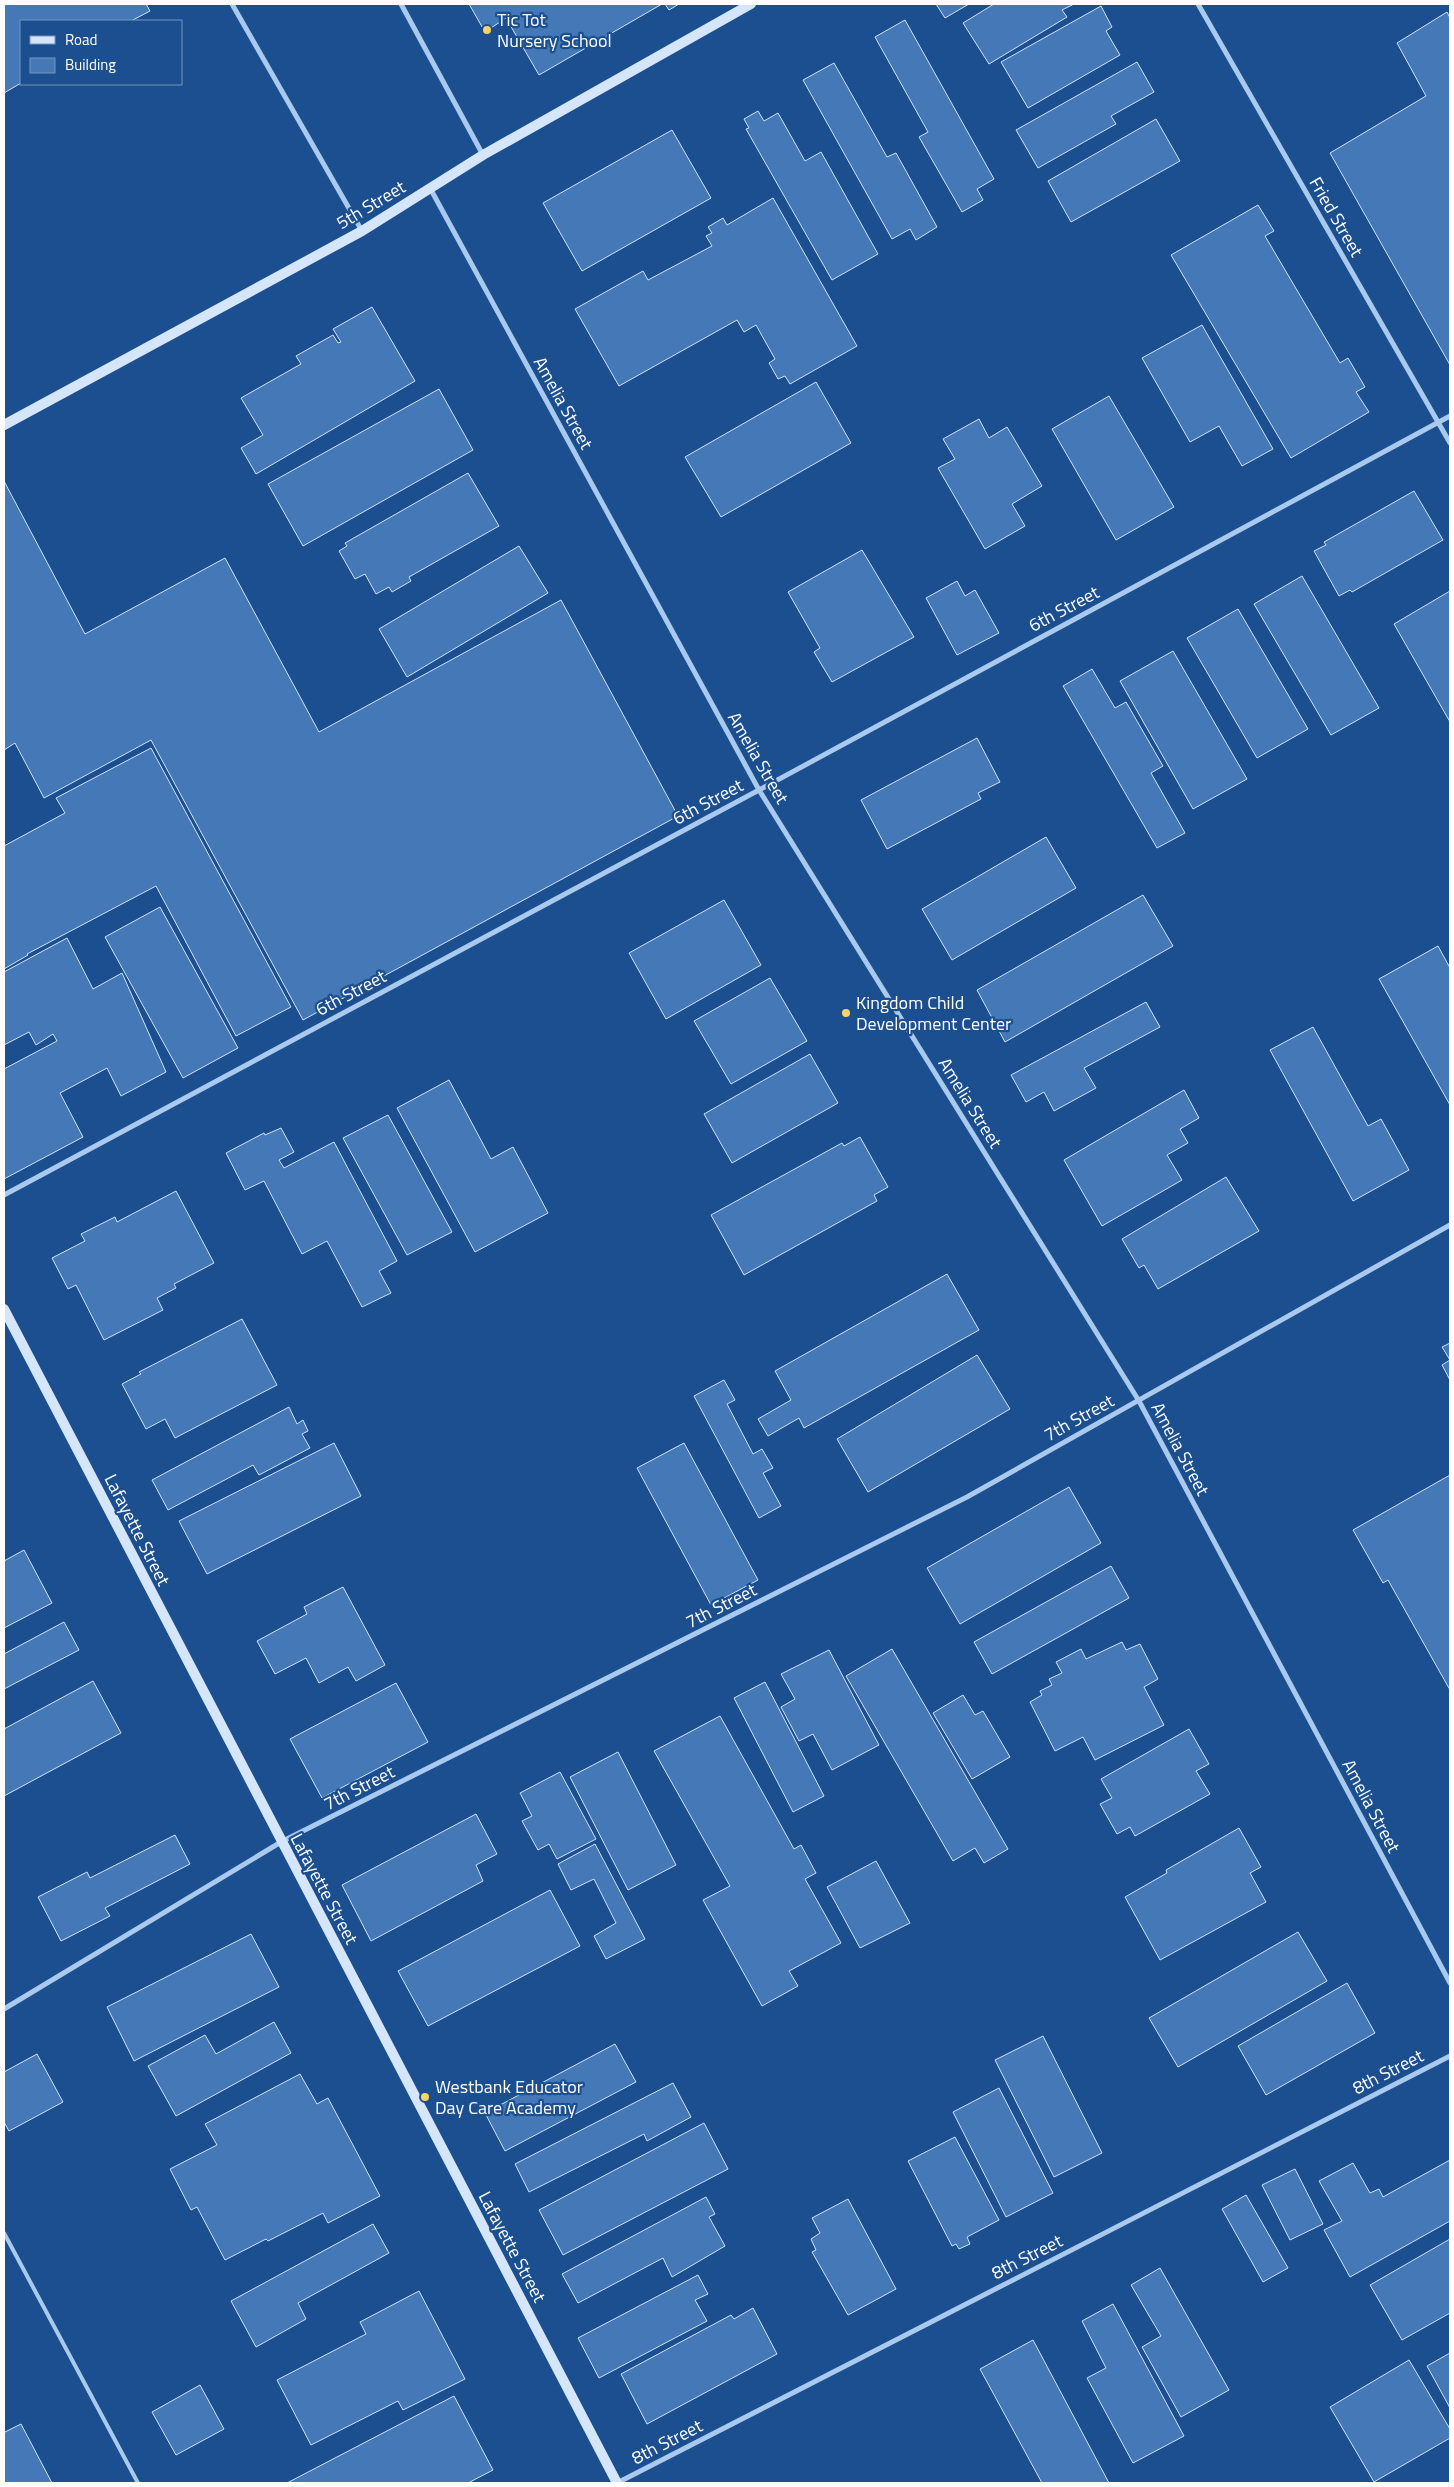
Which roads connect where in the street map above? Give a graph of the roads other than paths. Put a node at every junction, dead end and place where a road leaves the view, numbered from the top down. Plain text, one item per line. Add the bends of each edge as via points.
1 (232, 4) edge
2 (401, 4) edge
3 (751, 4) edge
4 (1198, 4) edge
5 (483, 155) junction
6 (430, 188) junction
7 (362, 231) junction
8 (1450, 416) edge
9 (1438, 422) junction
10 (4, 426) edge
11 (1450, 443) edge
12 (759, 790) junction
13 (4, 1195) edge
14 (1450, 1225) edge
15 (4, 1308) edge
16 (1139, 1401) junction
17 (281, 1842) junction
18 (1450, 1983) edge
19 (4, 2009) edge
20 (1450, 2056) edge
21 (4, 2233) edge
22 (138, 2483) edge
23 (617, 2483) edge

1 - 7 street
2 - 5 street
3 - 5 main road, 5th Street
4 - 9 street, Fried Street
5 - 6 main road, 5th Street
6 - 7 main road, 5th Street
6 - 12 street, Amelia Street
7 - 10 main road, 5th Street
8 - 9 street, 6th Street
9 - 11 street, Fried Street
9 - 12 street, 6th Street
12 - 13 street, 6th Street
12 - 16 street, Amelia Street
14 - 16 street, 7th Street
15 - 17 main road, Lafayette Street
16 - 17 street, 7th Street via 967,1497
16 - 18 street, Amelia Street
17 - 19 street, 7th Street
17 - 23 main road, Lafayette Street
20 - 23 street, 8th Street
21 - 22 lane

